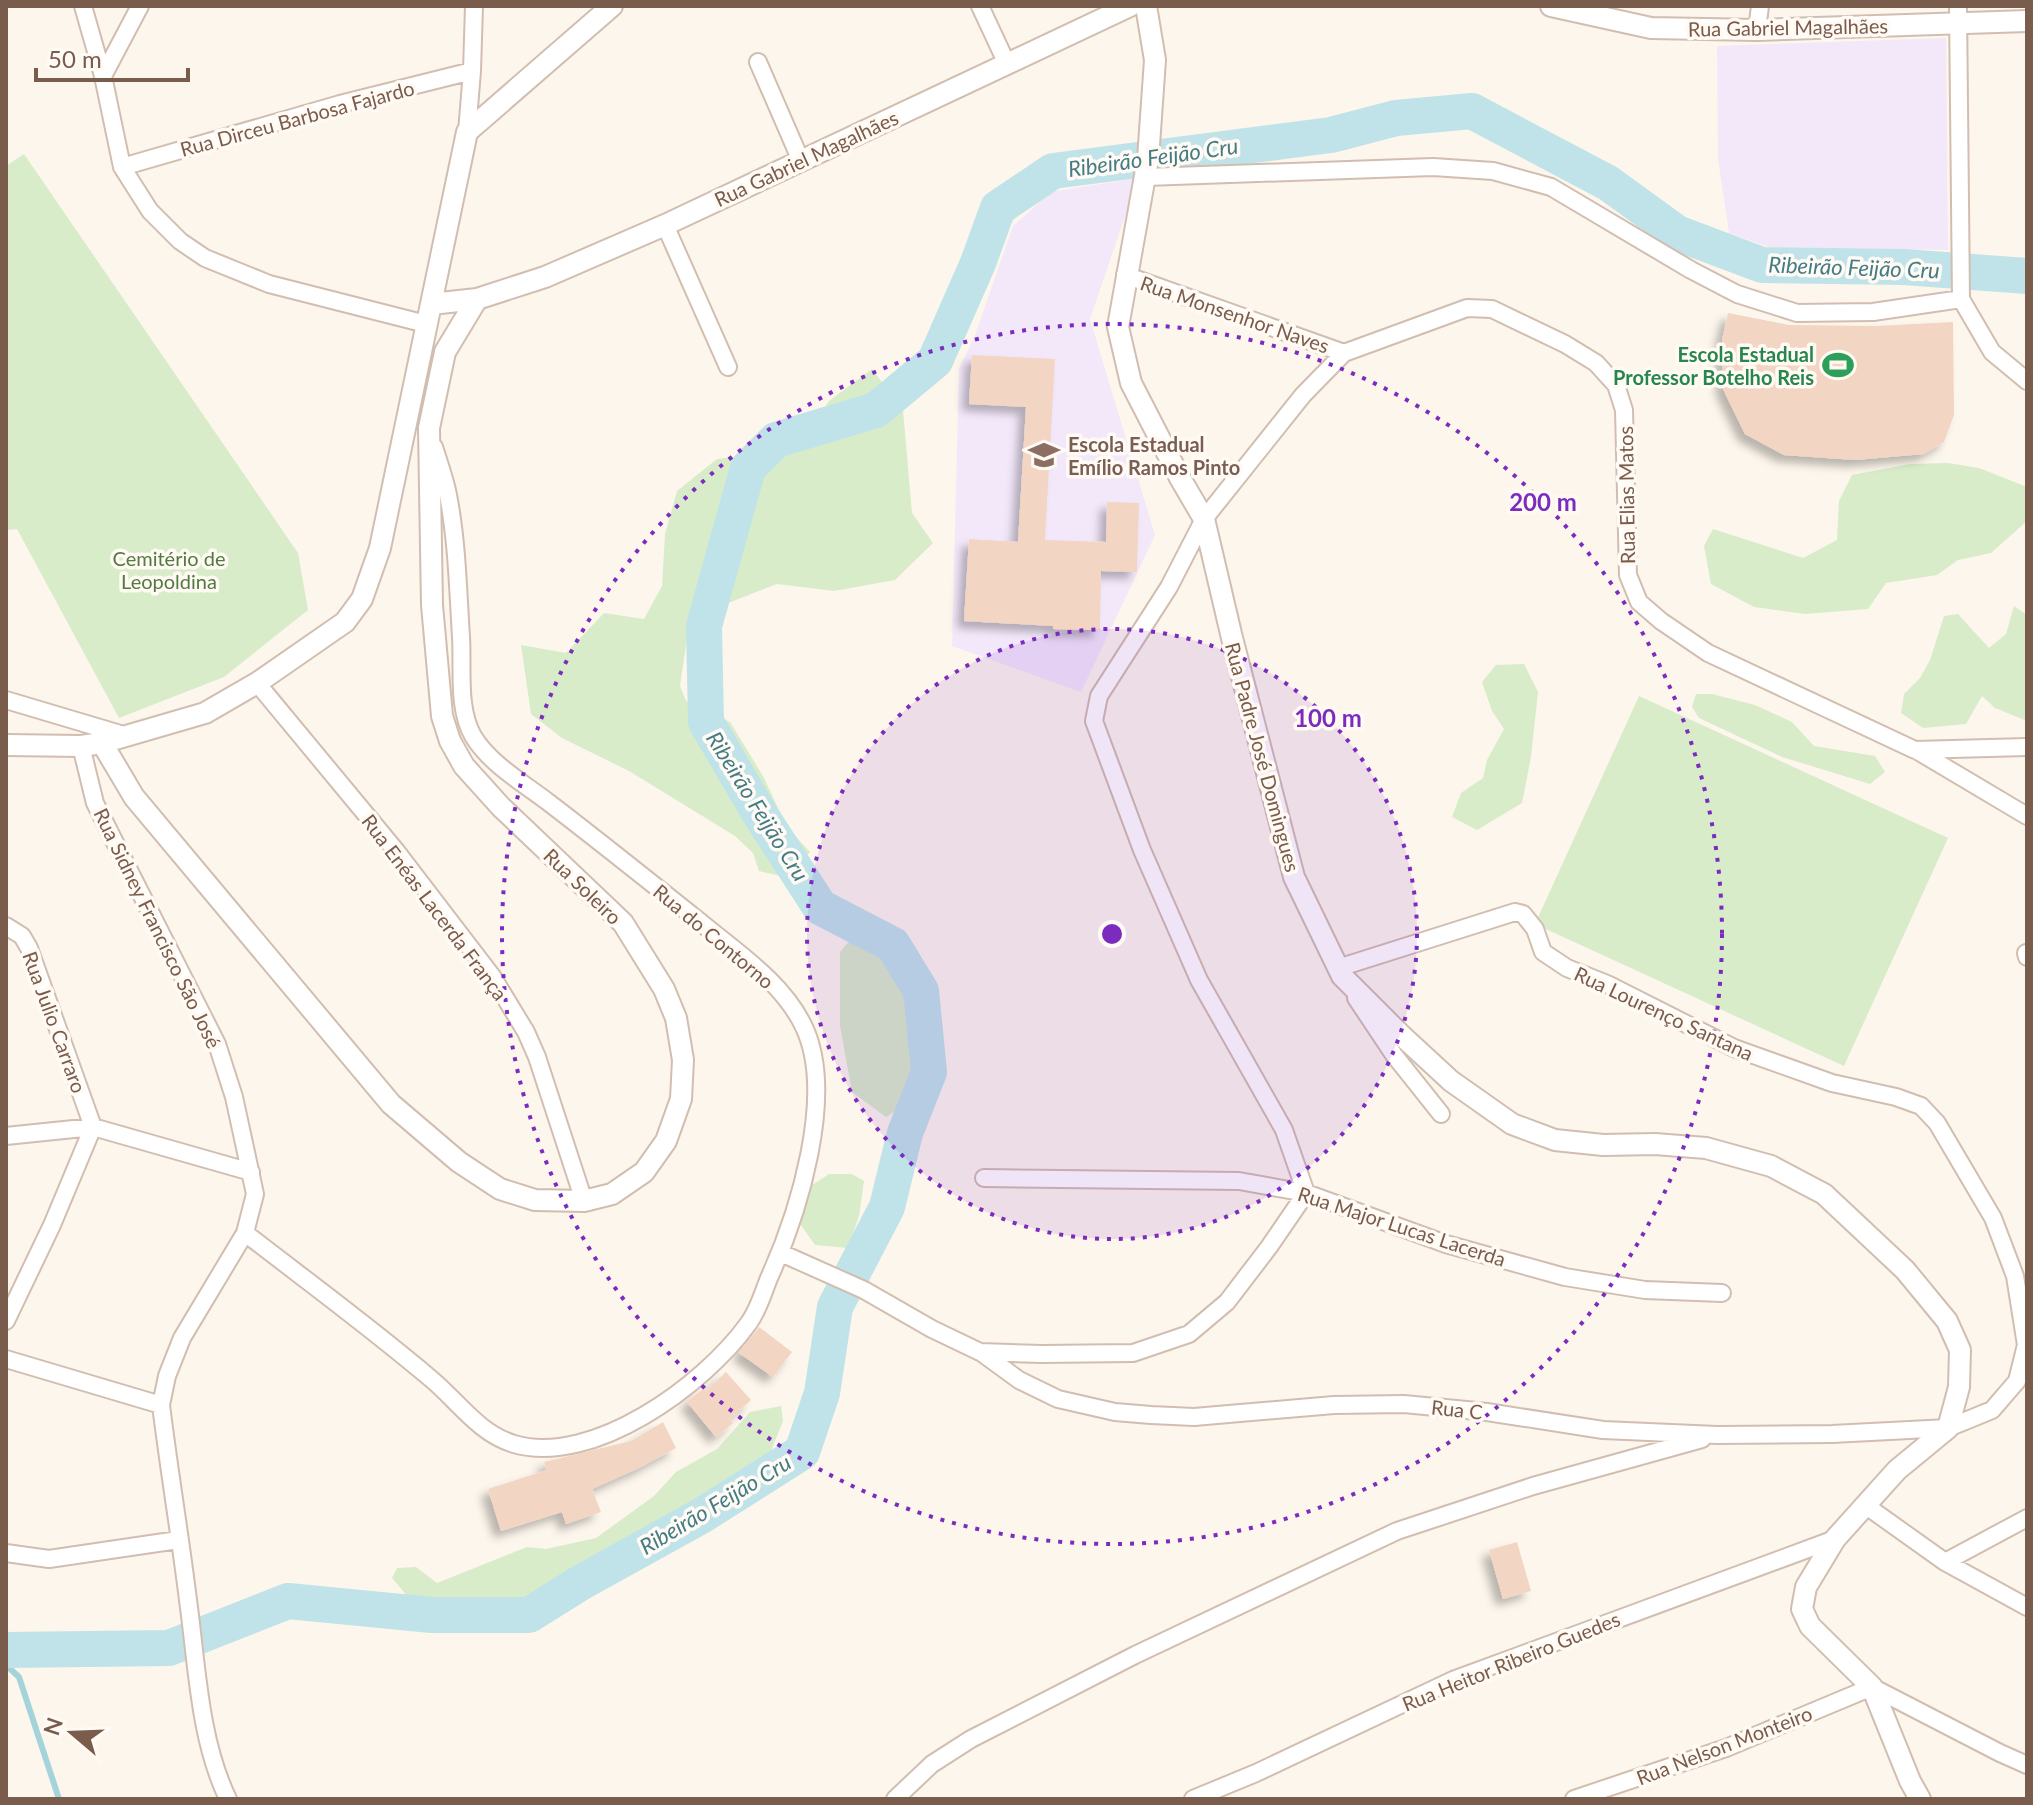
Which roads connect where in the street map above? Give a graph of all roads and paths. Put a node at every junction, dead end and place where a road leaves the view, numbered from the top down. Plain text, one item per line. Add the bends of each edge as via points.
1 (83, 6) edge
2 (140, 6) edge
3 (474, 6) edge
4 (612, 6) edge
5 (980, 6) edge
6 (1130, 6) edge
7 (1146, 6) edge
8 (1551, 6) edge
9 (1760, 6) edge
10 (1958, 14) edge
11 (2027, 21) edge
12 (1757, 30) junction
13 (758, 62) dead end
14 (1007, 64) junction
15 (472, 71) junction
16 (103, 76) junction
17 (467, 132) junction
18 (801, 161) junction
19 (122, 167) junction
20 (1147, 168) junction
21 (665, 225) junction
22 (1125, 275) junction
23 (477, 299) junction
24 (1961, 299) junction
25 (429, 314) junction
26 (1344, 353) junction
27 (728, 367) dead end
28 (2027, 381) edge
29 (429, 428) junction
30 (1204, 519) junction
31 (257, 683) junction
32 (6, 700) edge
33 (129, 737) junction
34 (6, 745) edge
35 (92, 745) junction
36 (2027, 747) edge
37 (1915, 750) junction
38 (2027, 816) edge
39 (6, 926) edge
40 (1340, 972) junction
41 (1441, 1114) dead end
42 (93, 1127) junction
43 (6, 1136) edge
44 (251, 1172) junction
45 (984, 1178) dead end
46 (1306, 1193) junction
47 (584, 1201) junction
48 (245, 1233) junction
49 (781, 1253) junction
50 (1722, 1293) dead end
51 (6, 1321) edge
52 (980, 1352) junction
53 (6, 1359) edge
54 (161, 1405) junction
55 (1948, 1428) junction
56 (1717, 1435) junction
57 (1865, 1505) junction
58 (2027, 1518) edge
59 (1835, 1539) junction
60 (178, 1540) junction
61 (6, 1553) edge
62 (1945, 1562) junction
63 (2027, 1607) edge
64 (1872, 1687) junction
65 (2027, 1765) edge
66 (228, 1799) edge
67 (895, 1799) edge
68 (1193, 1799) edge
69 (1574, 1799) edge
70 (1920, 1799) edge

1 - 16 street
2 - 16 street
3 - 15 street
4 - 17 street
5 - 14 street
6 - 14 street, Rua Gabriel Magalhães
7 - 20 street, Rua Padre José Domingues via 1155,60
8 - 12 street, Rua Gabriel Magalhães via 1651,28
9 - 12 street
10 - 11 street, Rua Gabriel Magalhães
10 - 12 street, Rua Gabriel Magalhães
10 - 24 street
13 - 18 street
14 - 18 street, Rua Gabriel Magalhães
15 - 17 street
15 - 19 street, Rua Dirceu Barbosa Fajardo
16 - 19 street
17 - 25 street
18 - 21 street, Rua Gabriel Magalhães
19 - 25 street via 150,211 205,258 269,284
20 - 22 street, Rua Padre José Domingues
20 - 24 street via 1493,171 1551,187 1737,294 1797,313 1873,312
21 - 23 street, Rua Gabriel Magalhães via 545,277
21 - 27 street
22 - 26 street, Rua Monsenhor Naves
22 - 30 street, Rua Padre José Domingues via 1118,327 1131,383
23 - 25 street, Rua Gabriel Magalhães
23 - 29 street, Rua Soleiro via 445,352
24 - 28 street via 1992,352
25 - 31 street via 380,548 362,599 345,622
26 - 30 street, Rua Elias Matos via 1303,395
26 - 37 street, Rua Elias Matos via 1467,308 1492,309 1596,363 1616,385 1624,410 1628,575 1639,602 1708,653
29 - 47 street, Rua Soleiro via 432,605 442,716 450,741 464,766 501,807 623,923 676,1018 683,1060 681,1099 666,1141 644,1172 612,1194
29 - 49 street, Rua do Contorno via 448,495 470,731 513,776 771,980 804,1028 817,1108 805,1178
30 - 40 street, Rua Padre José Domingues via 1294,877
30 - 46 street, Rua Elias Matos via 1169,587 1099,696 1094,721 1199,980 1284,1130
31 - 33 street via 205,713
31 - 47 street, Rua Enéas Lacerda França via 492,976 537,1057
32 - 33 street
33 - 35 street
34 - 35 street
35 - 44 street, Rua Sidney Francisco São José via 95,803 217,1044
35 - 47 street, Rua Soleiro via 391,1104 500,1189 535,1200
36 - 37 street, Rua Elias Matos
37 - 38 street
39 - 42 street, Rua Julio Carraro via 29,948
40 - 41 street via 1394,1055
40 - 55 street, Rua Padre José Domingues via 1451,1081 1512,1124 1555,1140 1706,1148 1771,1166 1824,1194 1905,1270 1947,1321 1960,1350 1959,1387
40 - 55 street, Rua Lourenço Santana via 1515,912 1528,917 1539,947 1550,958 1734,1048 1832,1083 1921,1106 1937,1123 1993,1218 2015,1276 2026,1345 2017,1381 1992,1410
42 - 43 street
42 - 44 street
42 - 51 street
44 - 48 street, Rua Sidney Francisco São José via 255,1194
45 - 46 street, Rua Major Lucas Lacerda via 1239,1181
46 - 50 street, Rua Major Lucas Lacerda via 1446,1244 1565,1277 1645,1290
46 - 52 street via 1227,1302 1189,1334 1133,1353
48 - 49 street, Rua do Contorno via 433,1380 487,1433 516,1445 545,1448 579,1444 626,1426 688,1385 751,1321
48 - 54 street, Rua Sidney Francisco São José via 182,1338
49 - 52 street
52 - 56 street, Rua C via 1058,1399 1115,1412 1194,1417 1404,1404 1603,1430
53 - 54 street
54 - 60 street, Rua Sidney Francisco São José
55 - 56 street, Rua C
55 - 57 street
56 - 67 street via 1533,1486 1397,1531 971,1739 932,1764
57 - 59 street
57 - 62 street
58 - 62 street
59 - 64 street via 1806,1587 1802,1609 1810,1626
59 - 68 street, Rua Heitor Ribeiro Guedes via 1453,1680
60 - 61 street via 49,1559
60 - 66 street, Rua Sidney Francisco São José via 207,1732
62 - 63 street
64 - 65 street
64 - 69 street, Rua Nelson Monteiro via 1726,1748
64 - 70 street

